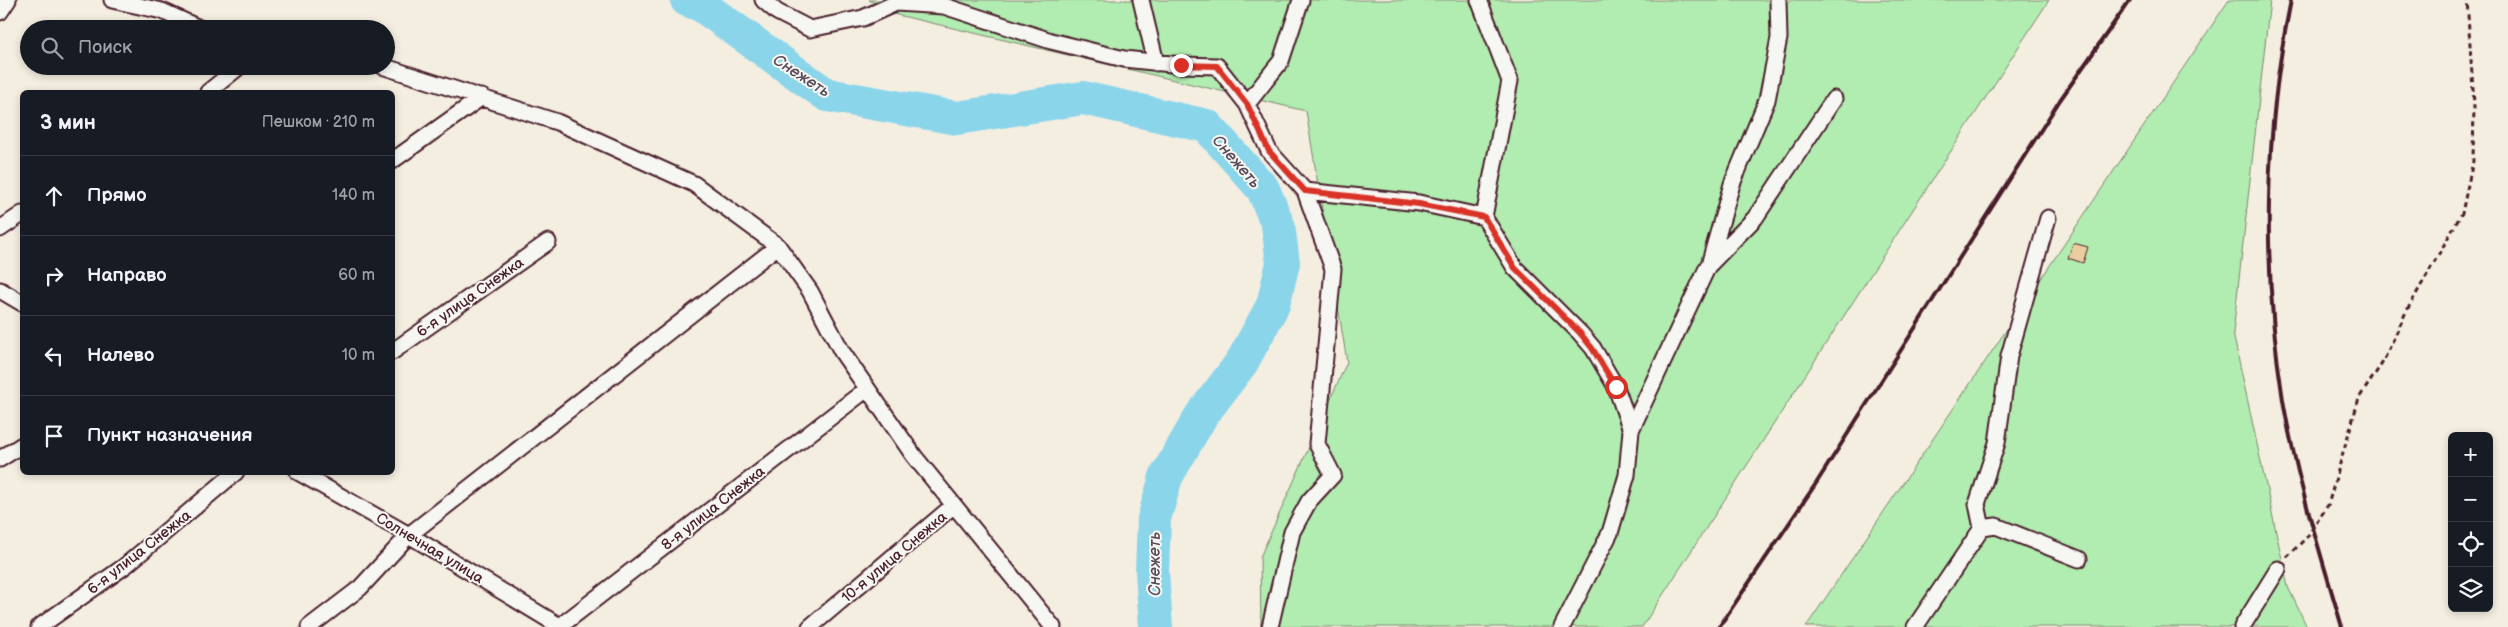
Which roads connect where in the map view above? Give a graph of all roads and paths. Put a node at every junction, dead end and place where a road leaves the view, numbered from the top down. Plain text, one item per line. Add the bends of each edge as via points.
1 (8, 0) edge
2 (112, 0) edge
3 (763, 0) edge
4 (1141, 0) edge
5 (1301, 0) edge
6 (1479, 0) edge
7 (1778, 0) edge
8 (2467, 0) edge
9 (946, 3) edge
10 (0, 12) edge
11 (182, 20) edge
12 (1156, 62) junction
13 (395, 70) edge
14 (229, 75) edge
15 (210, 90) edge
16 (482, 97) junction
17 (1834, 99) dead end
18 (1247, 104) junction
19 (395, 159) edge
20 (1305, 191) junction
21 (20, 215) edge
22 (1484, 217) junction
23 (2048, 218) dead end
24 (0, 229) edge
25 (548, 242) dead end
26 (778, 246) junction
27 (1708, 266) junction
28 (0, 290) edge
29 (20, 302) edge
30 (395, 350) edge
31 (867, 388) junction
32 (1631, 430) junction
33 (20, 446) edge
34 (0, 459) edge
35 (232, 475) edge
36 (303, 475) edge
37 (954, 505) junction
38 (1982, 528) junction
39 (410, 535) junction
40 (2079, 559) dead end
41 (2278, 569) joint
42 (39, 627) edge
43 (309, 627) edge
44 (560, 627) edge
45 (810, 627) edge
46 (1053, 627) edge
47 (1270, 627) edge
48 (1562, 627) edge
49 (1916, 627) edge
50 (2242, 627) edge

1 - 10 street
2 - 11 street via 162,11
3 - 9 street via 777,12 810,29 863,18 896,3
4 - 12 street
5 - 18 street via 1282,61
6 - 22 street via 1510,81
7 - 27 street via 1778,38 1767,100 1732,184
8 - 41 path via 2474,104 2473,161 2462,213 2406,312 2383,362 2359,398 2328,505 2308,537
9 - 12 street via 1052,41 1124,59
12 - 18 street via 1217,66
13 - 16 street
14 - 15 street
16 - 19 street
16 - 26 street via 558,122 694,184
17 - 27 street via 1755,218
18 - 20 street via 1269,151
20 - 22 street via 1419,204
20 - 47 street via 1332,269 1317,444 1333,475 1309,501 1292,532
21 - 24 street
22 - 32 street via 1515,268 1592,348 1616,387
23 - 38 street via 2010,356 1997,443 1977,504
25 - 30 street, 6-я улица Снежка
26 - 31 street via 810,292 842,352
26 - 39 street
27 - 32 street
28 - 29 street
31 - 37 street via 914,456
31 - 44 street, 8-я улица Снежка
32 - 48 street via 1627,475 1610,533
33 - 34 street
35 - 42 street, 6-я улица Снежка via 125,566
36 - 39 street, Солнечная улица
37 - 45 street, 10-я улица Снежка
37 - 46 street
38 - 40 street via 1996,526
38 - 49 street
39 - 43 street via 360,588
39 - 44 street, Солнечная улица
41 - 50 street

